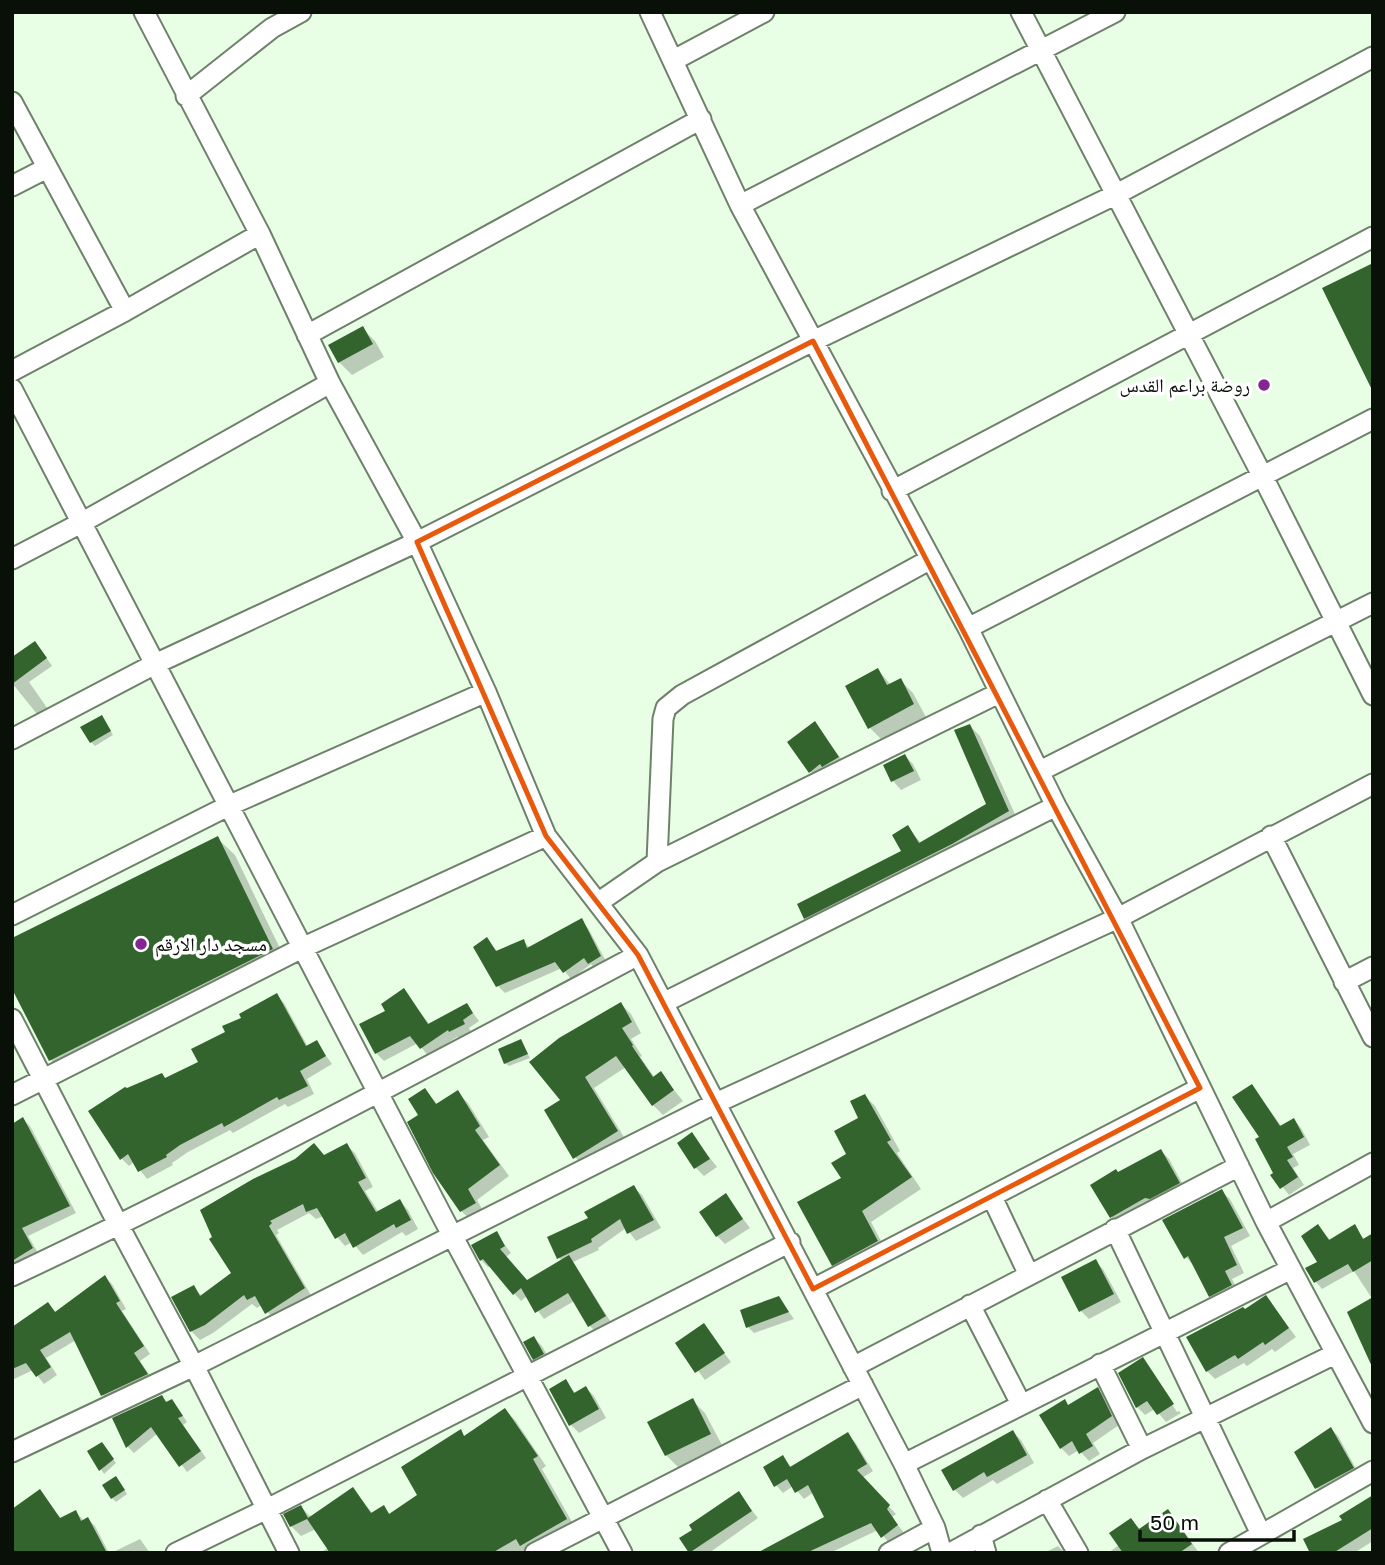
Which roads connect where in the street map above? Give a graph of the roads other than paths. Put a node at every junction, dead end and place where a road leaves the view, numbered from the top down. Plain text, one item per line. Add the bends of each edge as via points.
1 (144, 12) edge
2 (300, 12) edge
3 (650, 12) edge
4 (764, 12) edge
5 (1021, 12) edge
6 (1115, 12) edge
7 (268, 20) edge
8 (1040, 51) junction
9 (1373, 57) edge
10 (674, 60) junction
11 (186, 96) junction
12 (12, 102) edge
13 (701, 119) junction
14 (47, 168) junction
15 (12, 186) edge
16 (1115, 195) junction
17 (740, 205) junction
18 (260, 234) junction
19 (1373, 237) edge
20 (125, 310) junction
21 (307, 335) junction
22 (1187, 335) junction
23 (813, 341) junction
24 (12, 371) edge
25 (330, 383) junction
26 (12, 389) edge
27 (1373, 419) edge
28 (1262, 475) junction
29 (892, 491) junction
30 (80, 523) junction
31 (417, 542) junction
32 (12, 559) edge
33 (931, 559) junction
34 (1373, 603) edge
35 (1337, 622) junction
36 (968, 628) junction
37 (155, 664) junction
38 (486, 692) junction
39 (999, 693) junction
40 (1373, 695) edge
41 (12, 739) edge
42 (1040, 771) junction
43 (1373, 784) edge
44 (230, 805) junction
45 (1056, 806) junction
46 (546, 836) junction
47 (1271, 836) junction
48 (657, 862) junction
49 (599, 902) junction
50 (12, 915) edge
51 (1118, 918) junction
52 (302, 948) junction
53 (638, 955) junction
54 (1373, 967) edge
55 (1344, 982) junction
56 (663, 1003) junction
57 (12, 1019) edge
58 (1373, 1037) edge
59 (44, 1080) junction
60 (1200, 1088) junction
61 (378, 1093) junction
62 (12, 1095) edge
63 (716, 1103) junction
64 (1373, 1163) edge
65 (1239, 1166) junction
66 (992, 1197) junction
67 (1266, 1222) junction
68 (119, 1226) junction
69 (1115, 1229) junction
70 (453, 1237) junction
71 (790, 1242) junction
72 (1291, 1269) junction
73 (1029, 1275) junction
74 (12, 1276) edge
75 (813, 1289) junction
76 (970, 1305) junction
77 (1164, 1332) junction
78 (1335, 1354) junction
79 (1100, 1364) junction
80 (194, 1366) junction
81 (853, 1367) junction
82 (527, 1377) junction
83 (863, 1385) junction
84 (1021, 1404) junction
85 (1205, 1417) junction
86 (1373, 1423) edge
87 (1142, 1448) junction
88 (12, 1452) edge
89 (904, 1464) junction
90 (1373, 1471) edge
91 (1047, 1500) junction
92 (267, 1509) junction
93 (602, 1518) junction
94 (935, 1528) junction
95 (1261, 1534) junction
96 (983, 1544) edge
97 (176, 1553) edge
98 (289, 1553) edge
99 (535, 1553) edge
100 (622, 1553) edge
101 (889, 1553) edge
102 (942, 1553) edge
103 (950, 1553) edge
104 (1078, 1553) edge
105 (1229, 1553) edge

1 - 11 street
2 - 7 street
3 - 10 street
4 - 10 street
5 - 8 street
6 - 8 street
7 - 11 street
8 - 16 street
8 - 17 street
9 - 16 street
10 - 13 street
11 - 18 street
12 - 14 street
13 - 17 street
13 - 21 street
14 - 15 street
14 - 20 street
16 - 22 street
16 - 23 street
17 - 23 street
18 - 20 street
18 - 21 street
19 - 22 street
20 - 24 street
21 - 25 street
22 - 28 street
22 - 29 street
23 - 29 street
23 - 31 street
25 - 30 street
25 - 31 street
26 - 30 street
27 - 28 street
28 - 35 street
28 - 36 street
29 - 33 street
30 - 32 street
30 - 37 street
31 - 37 street
31 - 38 street
33 - 36 street
33 - 48 street via 666,708
34 - 35 street
35 - 40 street
35 - 42 street
36 - 39 street
37 - 41 street
37 - 44 street
38 - 44 street
38 - 46 street
39 - 42 street
39 - 48 street
42 - 45 street
43 - 47 street
44 - 50 street
44 - 52 street
45 - 51 street
45 - 56 street
46 - 49 street
46 - 52 street
47 - 51 street
47 - 55 street
48 - 49 street
49 - 53 street
51 - 60 street
51 - 63 street
52 - 59 street
52 - 61 street
53 - 56 street
53 - 61 street
54 - 55 street
55 - 58 street
56 - 63 street
57 - 59 street
59 - 62 street
59 - 68 street
60 - 65 street
60 - 66 street
61 - 68 street
61 - 70 street
63 - 70 street
63 - 71 street
64 - 67 street
65 - 67 street
65 - 69 street
66 - 73 street
66 - 75 street
67 - 72 street
68 - 74 street
68 - 80 street
69 - 73 street
69 - 77 street
70 - 80 street
70 - 82 street
71 - 75 street
71 - 82 street
72 - 77 street
72 - 78 street
73 - 76 street
75 - 81 street
76 - 81 street
76 - 84 street
77 - 79 street
77 - 85 street
78 - 85 street
78 - 86 street
79 - 84 street
79 - 87 street
80 - 88 street
80 - 92 street
81 - 83 street
82 - 92 street
82 - 93 street
83 - 89 street
83 - 93 street
84 - 89 street
85 - 87 street
85 - 95 street
87 - 91 street
89 - 94 street
90 - 95 street
91 - 96 street
91 - 104 street
92 - 97 street
92 - 98 street
93 - 99 street
93 - 100 street
94 - 101 street
94 - 102 street
95 - 105 street
96 - 103 street

